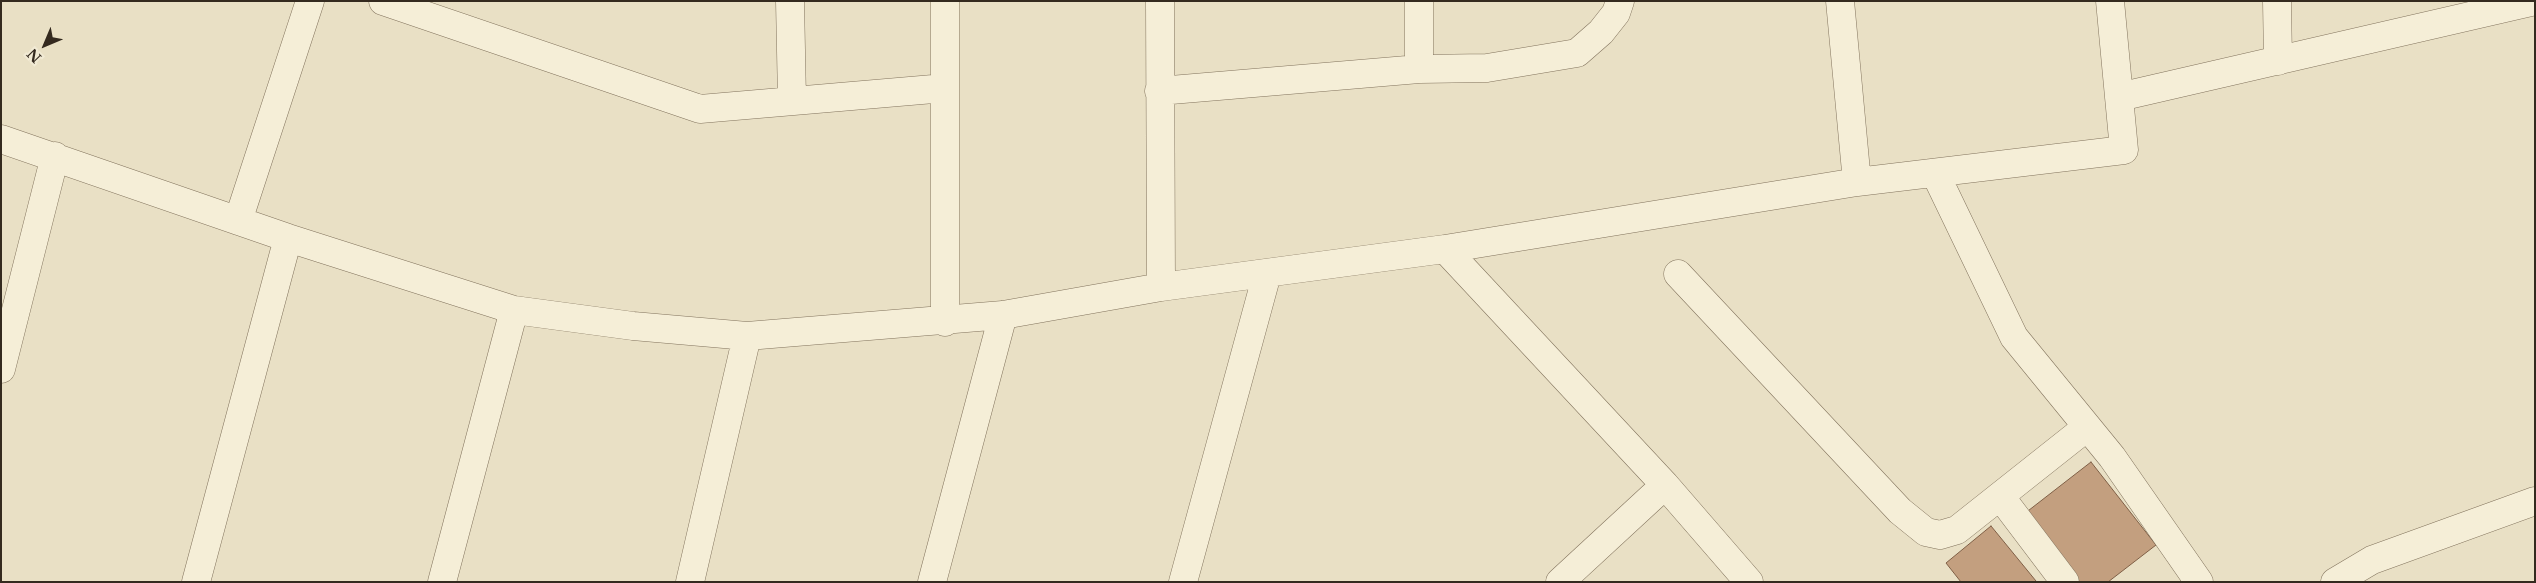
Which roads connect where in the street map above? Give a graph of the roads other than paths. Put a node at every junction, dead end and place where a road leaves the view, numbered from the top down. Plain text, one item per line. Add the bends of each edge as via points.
1 (310, 1) edge
2 (382, 1) edge
3 (790, 1) edge
4 (945, 1) edge
5 (1160, 1) edge
6 (1419, 1) edge
7 (1620, 1) edge
8 (1840, 1) edge
9 (2110, 1) edge
10 (2277, 1) edge
11 (2535, 1) edge
12 (2278, 61) junction
13 (1419, 69) junction
14 (946, 88) junction
15 (1159, 91) junction
16 (2119, 96) junction
17 (792, 100) junction
18 (1, 139) edge
19 (56, 156) junction
20 (1935, 173) junction
21 (1857, 182) junction
22 (238, 221) junction
23 (288, 238) junction
24 (1444, 249) junction
25 (1267, 274) junction
26 (1678, 274) dead end
27 (1161, 287) junction
28 (514, 310) junction
29 (1003, 315) junction
30 (945, 322) junction
31 (746, 336) junction
32 (1, 369) edge
33 (2087, 427) junction
34 (1664, 485) junction
35 (2000, 496) junction
36 (2532, 510) edge
37 (196, 582) edge
38 (442, 582) edge
39 (690, 582) edge
40 (932, 582) edge
41 (1183, 582) edge
42 (1560, 582) edge
43 (1749, 582) edge
44 (2065, 582) edge
45 (2199, 582) edge
46 (2335, 582) edge

1 - 22 street
2 - 17 street via 700,109
3 - 17 street
4 - 14 street
5 - 15 street
6 - 13 street
7 - 13 street via 1616,13 1601,32 1577,52 1487,68
8 - 21 street
9 - 16 street
10 - 12 street
11 - 12 street
12 - 16 street
13 - 15 street
14 - 17 street
14 - 30 street
15 - 27 street
16 - 20 street via 2124,150
18 - 19 street
19 - 22 street
19 - 32 street
20 - 21 street
20 - 33 street via 2014,336
21 - 24 street
22 - 23 street
23 - 28 street
23 - 37 street
24 - 25 street
24 - 34 street
25 - 27 street
25 - 41 street
26 - 35 street via 1900,511 1926,532 1940,535 1957,530
27 - 29 street
28 - 31 street via 633,326
28 - 38 street
29 - 30 street
29 - 40 street
30 - 31 street
31 - 39 street
33 - 35 street
33 - 45 street via 2112,457
34 - 42 street
34 - 43 street
35 - 44 street
36 - 46 street via 2372,560

